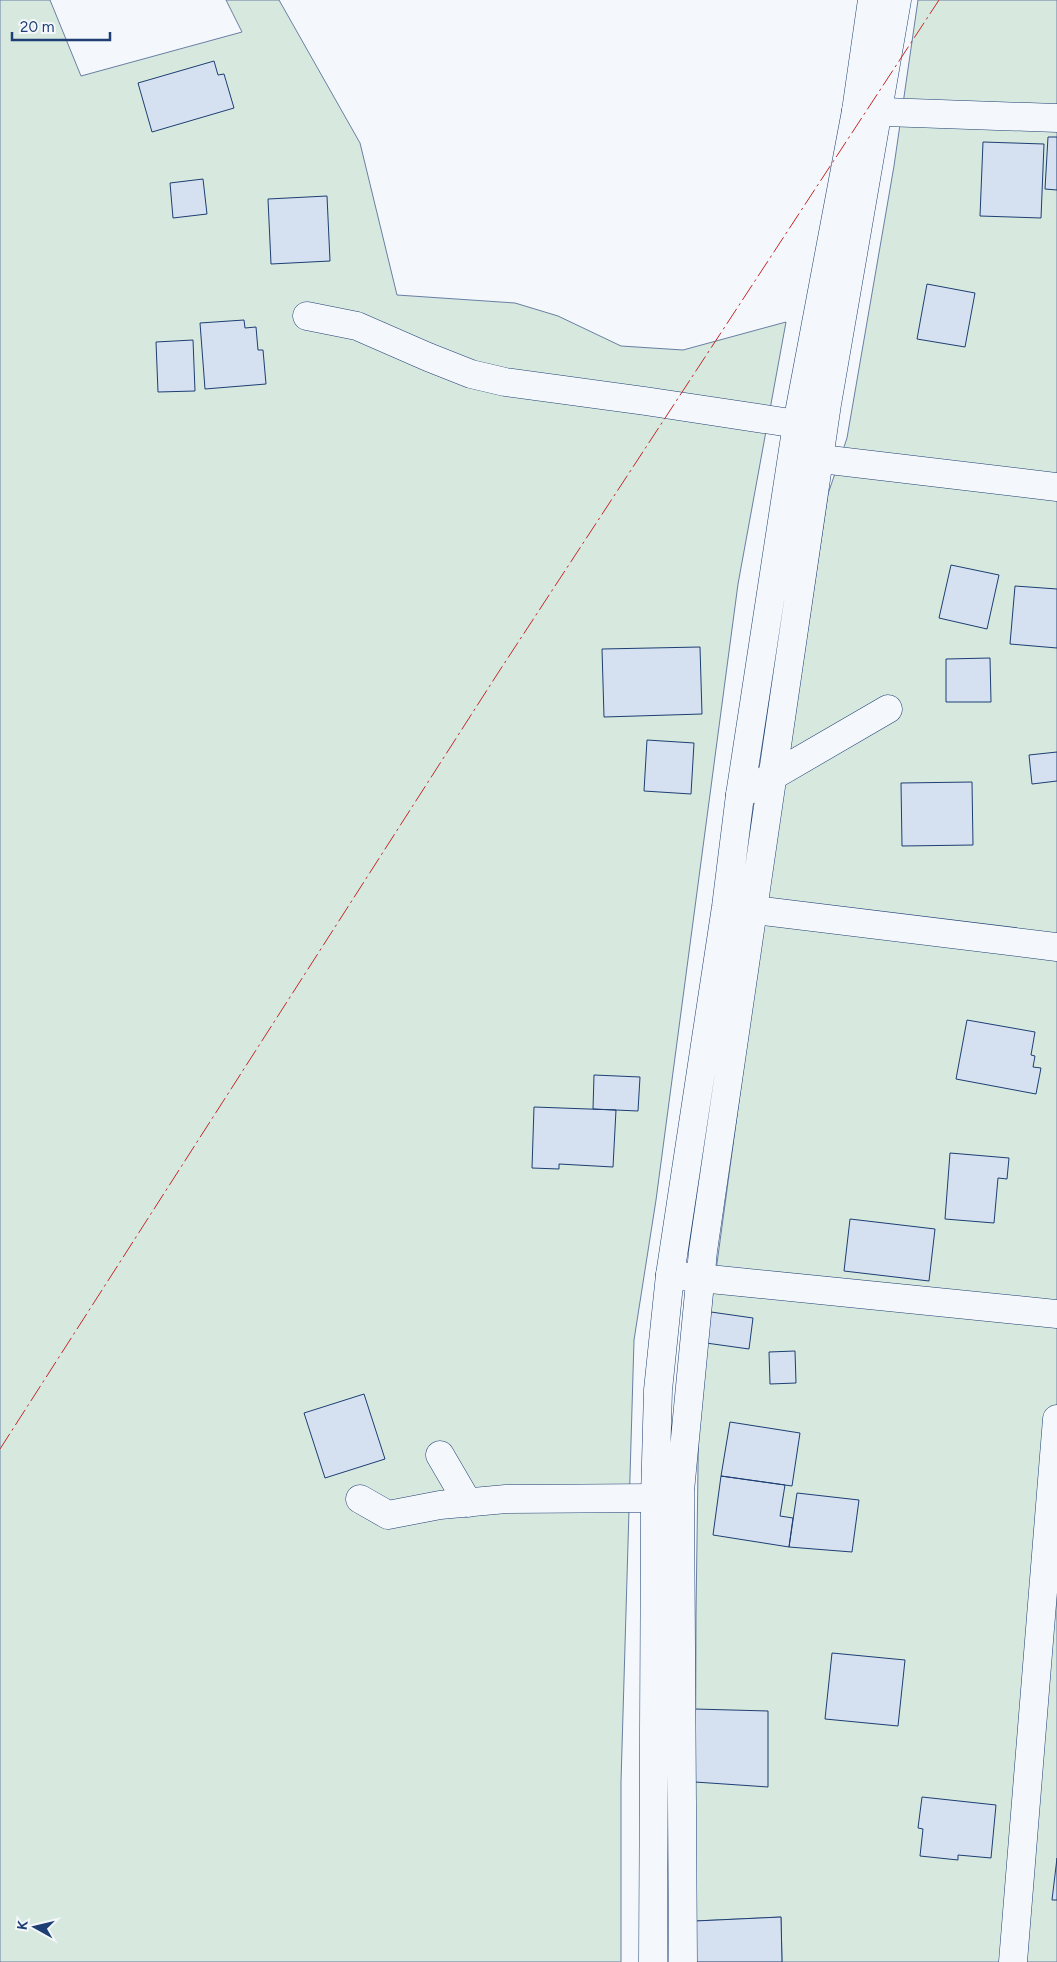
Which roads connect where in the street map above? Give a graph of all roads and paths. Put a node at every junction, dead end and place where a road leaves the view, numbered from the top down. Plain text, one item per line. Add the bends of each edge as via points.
1 (872, 0) edge
2 (897, 0) edge
3 (867, 112) junction
4 (1057, 118) edge
5 (307, 316) dead end
6 (797, 424) junction
7 (792, 456) junction
8 (819, 459) junction
9 (1057, 487) edge
10 (888, 709) dead end
11 (773, 776) junction
12 (740, 795) junction
13 (726, 907) junction
14 (754, 910) junction
15 (1057, 947) edge
16 (670, 1276) junction
17 (700, 1278) junction
18 (1057, 1314) edge
19 (1057, 1419) edge
20 (440, 1455) dead end
21 (655, 1498) junction
22 (360, 1499) dead end
23 (468, 1503) junction
24 (653, 1962) edge
25 (683, 1962) edge
26 (1013, 1962) edge

1 - 3 main road
2 - 3 main road
3 - 4 main road
3 - 6 main road
3 - 8 main road
5 - 6 main road via 357,326 471,374 505,382
6 - 7 main road
7 - 8 main road
7 - 12 main road
8 - 9 main road
8 - 11 main road
10 - 11 main road
11 - 12 main road
11 - 14 main road
12 - 13 main road
13 - 14 main road
13 - 16 main road
14 - 15 main road
14 - 17 main road
16 - 17 main road
16 - 21 main road via 658,1390
17 - 18 main road
17 - 25 main road via 680,1491
19 - 26 main road
20 - 23 main road
21 - 23 main road via 506,1499
21 - 24 main road
22 - 23 main road via 388,1515

